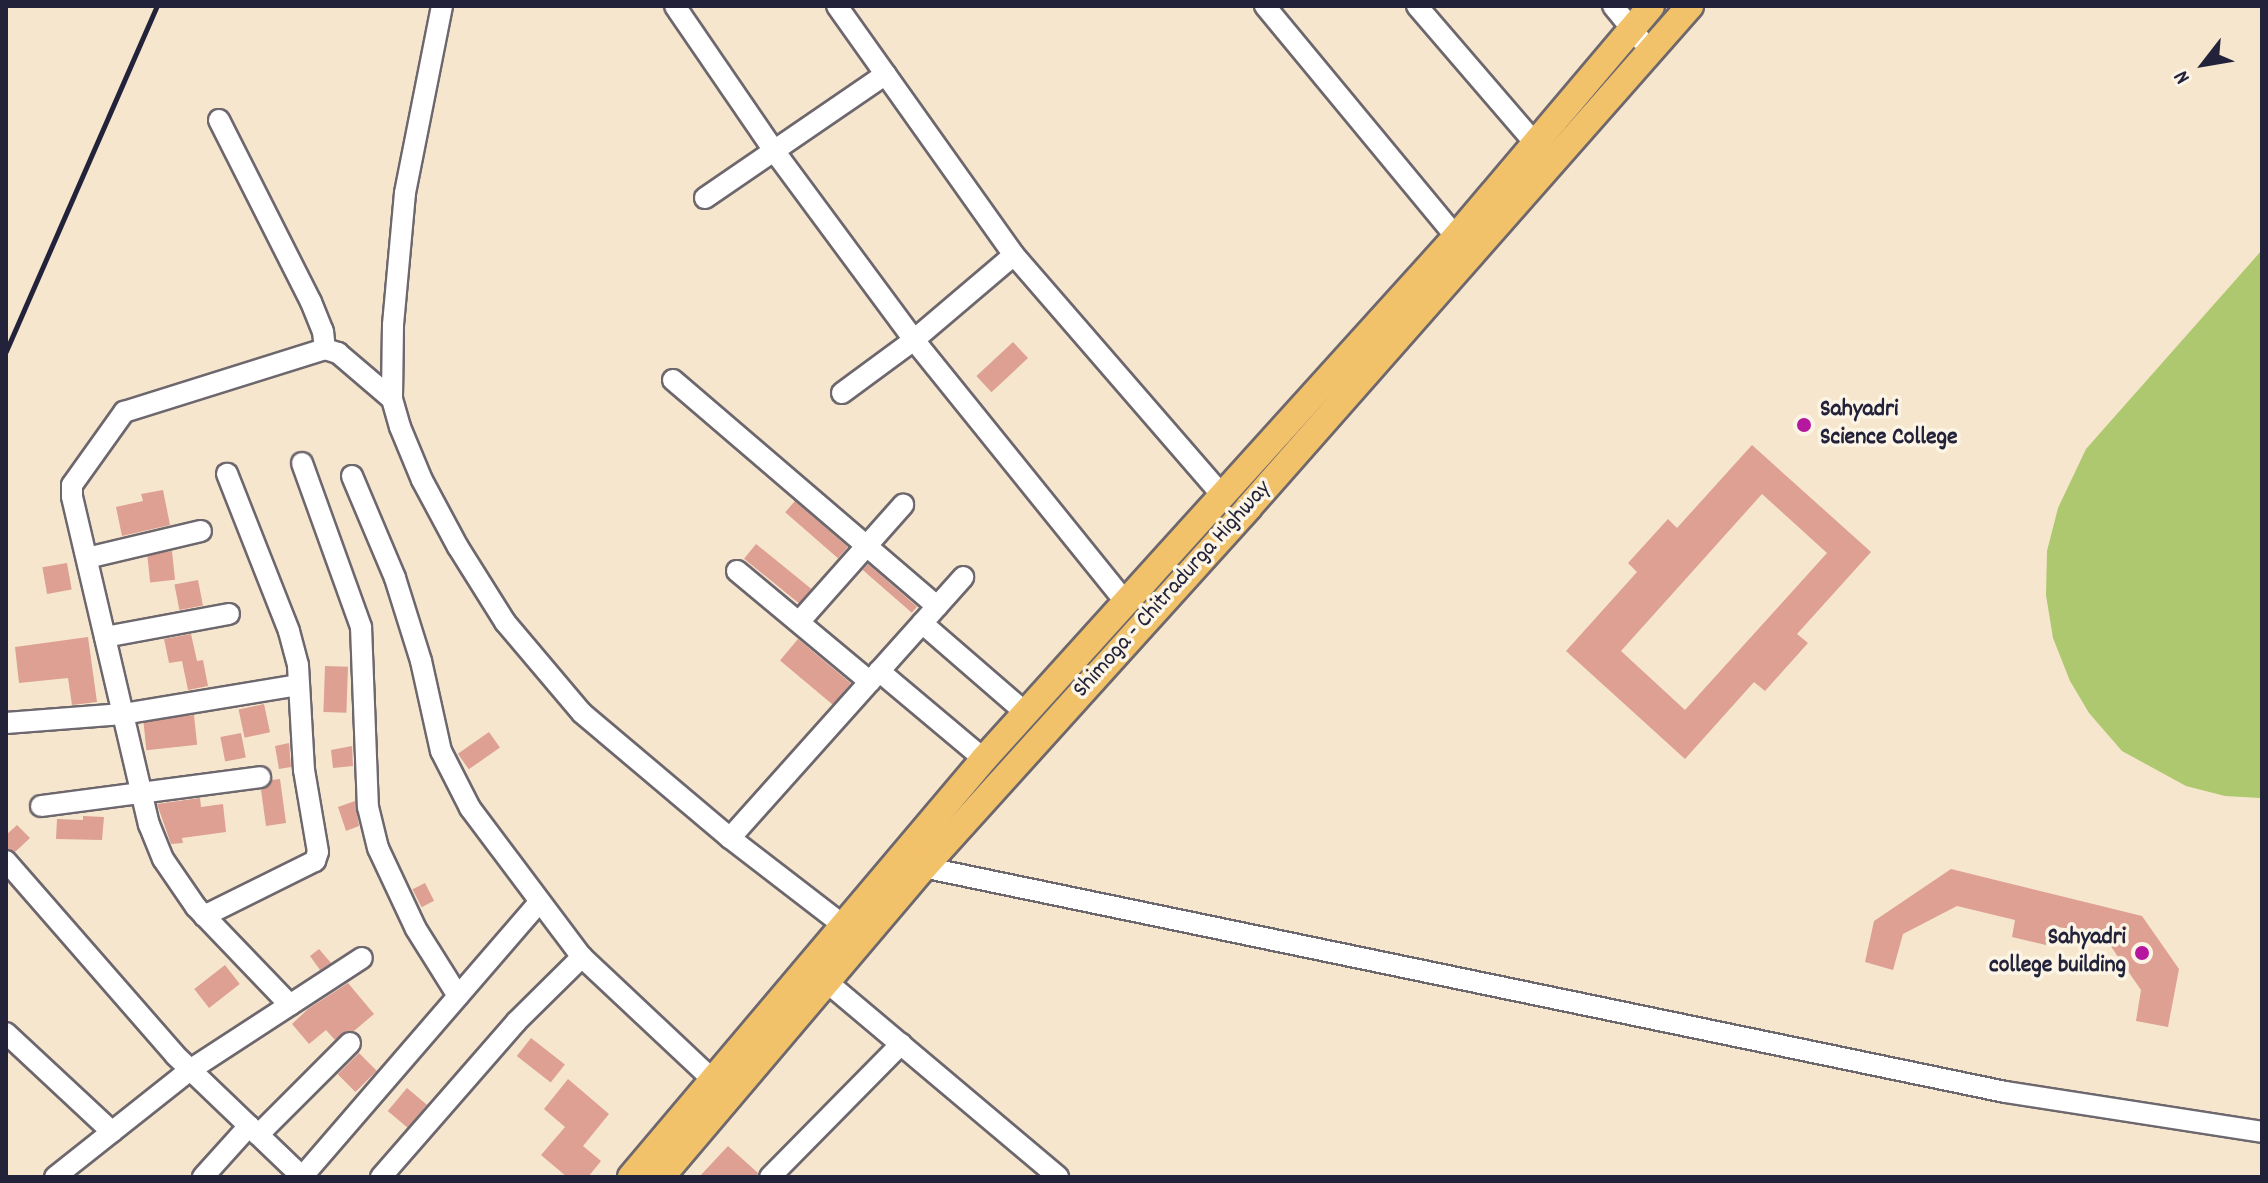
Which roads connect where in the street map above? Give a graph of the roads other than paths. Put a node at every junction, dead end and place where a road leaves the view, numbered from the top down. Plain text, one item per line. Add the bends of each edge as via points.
1 (442, 6) edge
2 (675, 6) edge
3 (837, 6) edge
4 (1265, 6) edge
5 (1417, 6) edge
6 (1613, 6) edge
7 (1651, 6) edge
8 (1690, 6) edge
9 (1632, 28) junction
10 (1650, 51) junction
11 (886, 74) junction
12 (219, 120) dead end
13 (1535, 143) junction
14 (775, 152) junction
15 (705, 198) dead end
16 (1456, 237) junction
17 (1014, 255) junction
18 (914, 340) junction
19 (325, 349) junction
20 (673, 380) dead end
21 (842, 393) dead end
22 (392, 399) junction
23 (302, 463) dead end
24 (227, 474) dead end
25 (352, 476) dead end
26 (1222, 495) junction
27 (903, 505) dead end
28 (201, 531) dead end
29 (868, 547) junction
30 (87, 558) junction
31 (737, 571) dead end
32 (963, 577) dead end
33 (1126, 603) junction
34 (937, 606) junction
35 (229, 614) dead end
36 (799, 622) junction
37 (922, 623) junction
38 (105, 637) junction
39 (874, 676) junction
40 (298, 685) junction
41 (1026, 713) junction
42 (123, 714) junction
43 (6, 723) edge
44 (984, 759) junction
45 (260, 777) dead end
46 (141, 794) junction
47 (41, 806) dead end
48 (730, 838) junction
49 (6, 861) edge
50 (897, 862) junction
51 (924, 867) junction
52 (539, 902) junction
53 (204, 916) junction
54 (843, 925) junction
55 (582, 957) junction
56 (362, 958) dead end
57 (828, 983) junction
58 (458, 996) junction
59 (290, 1005) junction
60 (6, 1033) edge
61 (350, 1043) dead end
62 (901, 1044) junction
63 (190, 1070) junction
64 (714, 1081) junction
65 (254, 1131) junction
66 (112, 1132) junction
67 (2262, 1132) edge
68 (55, 1177) edge
69 (203, 1177) edge
70 (302, 1177) edge
71 (381, 1177) edge
72 (631, 1177) edge
73 (661, 1177) edge
74 (770, 1177) edge
75 (1058, 1177) edge

1 - 22 street via 405,193
2 - 14 street
3 - 11 street
4 - 16 street
5 - 13 street
6 - 9 street
7 - 9 main road, Shimoga - Chitradurga Highway
8 - 10 main road, Shimoga - Chitradurga Highway
9 - 10 street
9 - 13 main road, Shimoga - Chitradurga Highway
10 - 51 main road, Shimoga - Chitradurga Highway
11 - 14 street
11 - 17 street
12 - 19 street via 311,302
13 - 16 main road, Shimoga - Chitradurga Highway
14 - 15 street
14 - 18 street
16 - 26 main road, Shimoga - Chitradurga Highway
17 - 18 street
17 - 26 street
18 - 21 street
18 - 33 street
19 - 22 street via 338,353
19 - 30 street via 124,412 72,485
20 - 29 street
22 - 48 street via 422,480 458,547 532,658 582,713
23 - 58 street via 361,627 368,807 378,848 416,929
24 - 40 street via 289,631
25 - 52 street via 395,578 449,772
26 - 33 main road, Shimoga - Chitradurga Highway
27 - 29 street
28 - 30 street
29 - 34 street
29 - 36 street
30 - 38 street
31 - 36 street
32 - 34 street
33 - 41 main road, Shimoga - Chitradurga Highway
34 - 37 street
35 - 38 street
36 - 39 street
37 - 39 street
37 - 41 street
38 - 42 street
39 - 44 street
39 - 48 street
40 - 42 street
40 - 53 street via 318,857
41 - 44 main road, Shimoga - Chitradurga Highway
42 - 43 street
42 - 46 street
44 - 50 main road, Shimoga - Chitradurga Highway
45 - 46 street
46 - 47 street
46 - 53 street via 163,859
48 - 54 street
49 - 63 street
50 - 51 street
50 - 54 main road, Shimoga - Chitradurga Highway
51 - 57 main road, Shimoga - Chitradurga Highway
51 - 67 street via 2005,1092
52 - 55 street
52 - 58 street
53 - 59 street
54 - 64 main road, Shimoga - Chitradurga Highway
55 - 64 street
55 - 71 street via 516,1022
56 - 59 street
57 - 62 street
57 - 73 main road, Shimoga - Chitradurga Highway
58 - 70 street
59 - 63 street
60 - 66 street
61 - 65 street
62 - 74 street
62 - 75 street
63 - 65 street
63 - 66 street
64 - 72 main road, Shimoga - Chitradurga Highway
65 - 69 street
65 - 70 street
66 - 68 street

